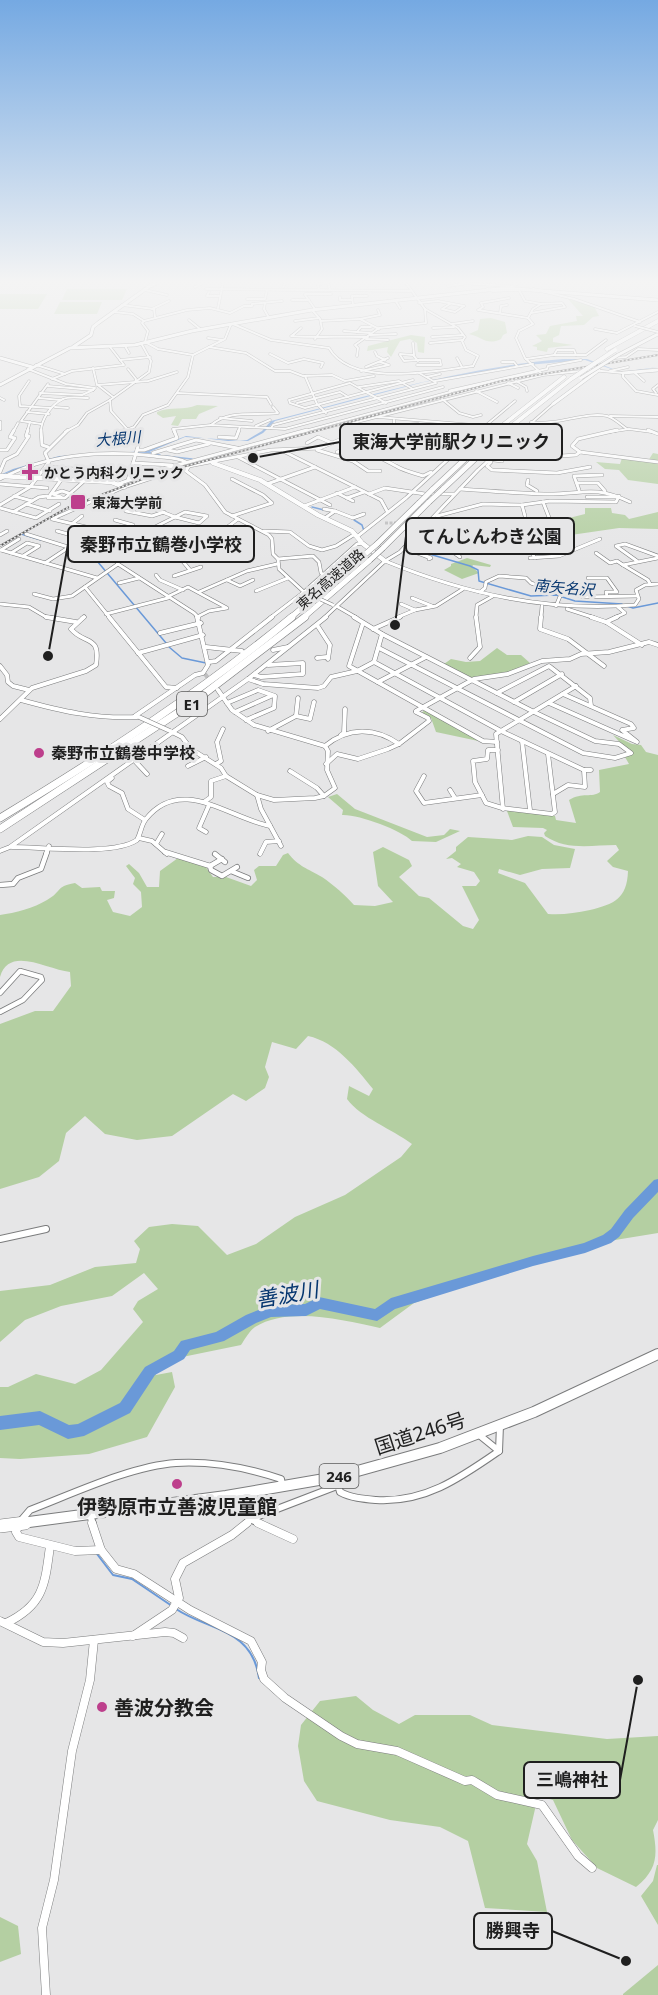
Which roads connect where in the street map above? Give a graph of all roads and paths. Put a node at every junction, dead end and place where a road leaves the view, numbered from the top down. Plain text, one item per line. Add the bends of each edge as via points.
1 (16, 376) edge
2 (47, 376) edge
3 (61, 376) edge
4 (95, 376) edge
5 (134, 376) edge
6 (143, 376) edge
7 (165, 376) edge
8 (188, 376) edge
9 (305, 376) edge
10 (335, 376) edge
11 (369, 376) edge
12 (431, 376) edge
13 (455, 376) edge
14 (517, 376) edge
15 (538, 376) edge
16 (565, 376) edge
17 (576, 376) edge
18 (584, 376) edge
19 (590, 376) edge
20 (623, 376) edge
21 (638, 376) edge
22 (427, 377) joint
23 (53, 380) junction
24 (413, 380) dead end
25 (29, 381) dead end
26 (433, 381) junction
27 (516, 381) junction
28 (644, 381) dead end
29 (135, 382) junction
30 (403, 383) junction
31 (508, 383) junction
32 (0, 385) edge
33 (98, 385) junction
34 (658, 385) edge
35 (70, 387) junction
36 (359, 387) junction
37 (443, 387) junction
38 (518, 388) dead end
39 (414, 389) junction
40 (93, 390) junction
41 (527, 390) dead end
42 (476, 391) junction
43 (313, 392) junction
44 (450, 392) junction
45 (40, 393) junction
46 (177, 393) junction
47 (422, 393) junction
48 (370, 394) junction
49 (657, 394) edge
50 (455, 395) junction
51 (64, 397) junction
52 (114, 397) junction
53 (348, 397) junction
54 (39, 398) dead end
55 (88, 398) dead end
56 (378, 398) junction
57 (313, 399) junction
58 (442, 399) junction
59 (110, 400) junction
60 (515, 401) dead end
61 (386, 402) junction
62 (496, 402) dead end
63 (294, 404) junction
64 (553, 404) junction
65 (32, 406) junction
66 (53, 407) junction
67 (318, 407) junction
68 (394, 407) junction
69 (68, 408) dead end
70 (27, 412) junction
71 (324, 412) junction
72 (49, 414) junction
73 (256, 415) junction
74 (606, 416) junction
75 (331, 417) junction
76 (375, 417) junction
77 (658, 417) edge
78 (218, 418) junction
79 (270, 420) dead end
80 (394, 420) junction
81 (252, 421) junction
82 (0, 422) edge
83 (30, 422) junction
84 (338, 422) junction
85 (531, 422) junction
86 (18, 423) dead end
87 (419, 423) junction
88 (41, 424) junction
89 (212, 425) junction
90 (466, 425) junction
91 (476, 425) junction
92 (547, 425) junction
93 (253, 426) junction
94 (298, 426) junction
95 (485, 426) junction
96 (240, 427) junction
97 (270, 428) junction
98 (0, 429) edge
99 (276, 429) junction
100 (627, 429) junction
101 (128, 430) junction
102 (305, 430) junction
103 (415, 431) junction
104 (518, 433) junction
105 (349, 434) junction
106 (658, 434) edge
107 (432, 435) dead end
108 (29, 436) junction
109 (366, 436) dead end
110 (387, 436) junction
111 (42, 437) junction
112 (400, 437) junction
113 (218, 438) dead end
114 (279, 438) junction
115 (346, 438) junction
116 (306, 441) dead end
117 (450, 442) dead end
118 (212, 443) junction
119 (332, 443) junction
120 (48, 447) junction
121 (238, 448) junction
122 (315, 449) junction
123 (0, 450) edge
124 (165, 450) junction
125 (280, 450) junction
126 (358, 450) junction
127 (458, 450) junction
128 (137, 452) junction
129 (177, 452) junction
130 (337, 452) dead end
131 (580, 452) junction
132 (520, 453) dead end
133 (150, 454) junction
134 (493, 456) junction
135 (181, 457) dead end
136 (238, 457) junction
137 (531, 458) dead end
138 (49, 460) junction
139 (487, 461) junction
140 (502, 461) dead end
141 (658, 462) edge
142 (133, 463) junction
143 (213, 463) junction
144 (188, 464) junction
145 (178, 465) junction
146 (542, 465) dead end
147 (587, 466) dead end
148 (46, 467) junction
149 (315, 467) junction
150 (381, 471) dead end
151 (540, 471) junction
152 (434, 472) junction
153 (129, 473) junction
154 (602, 475) dead end
155 (1, 476) edge
156 (37, 479) junction
157 (232, 479) dead end
158 (281, 479) junction
159 (61, 480) junction
160 (128, 480) junction
161 (528, 480) dead end
162 (83, 482) junction
163 (577, 483) junction
164 (0, 484) edge
165 (118, 484) junction
166 (267, 484) junction
167 (30, 487) junction
168 (124, 487) junction
169 (355, 487) junction
170 (47, 488) dead end
171 (55, 488) junction
172 (77, 489) junction
173 (460, 489) junction
174 (579, 490) junction
175 (587, 490) junction
176 (414, 491) junction
177 (537, 491) junction
178 (605, 491) junction
179 (111, 492) junction
180 (364, 492) junction
181 (337, 493) junction
182 (369, 494) junction
183 (455, 494) junction
184 (547, 494) junction
185 (70, 495) junction
186 (14, 496) junction
187 (47, 496) junction
188 (587, 497) junction
189 (619, 497) junction
190 (346, 498) junction
191 (320, 500) junction
192 (32, 501) junction
193 (353, 501) dead end
194 (550, 501) junction
195 (543, 502) junction
196 (568, 502) junction
197 (587, 502) junction
198 (630, 502) dead end
199 (26, 504) junction
200 (59, 504) dead end
201 (330, 505) dead end
202 (522, 505) junction
203 (304, 506) junction
204 (0, 508) edge
205 (575, 508) dead end
206 (81, 509) dead end
207 (324, 509) dead end
208 (130, 510) junction
209 (50, 511) junction
210 (387, 511) junction
211 (13, 512) junction
212 (334, 512) junction
213 (164, 513) junction
214 (526, 514) dead end
215 (363, 515) dead end
216 (435, 515) junction
217 (82, 516) dead end
218 (232, 516) junction
219 (176, 517) junction
220 (325, 518) junction
221 (238, 519) junction
222 (57, 520) junction
223 (115, 520) dead end
224 (420, 521) tunnel mouth
225 (428, 521) junction
226 (466, 521) dead end
227 (73, 523) junction
228 (375, 524) junction
229 (385, 524) tunnel mouth
230 (481, 528) dead end
231 (133, 529) junction
232 (7, 531) dead end
233 (57, 531) dead end
234 (263, 531) junction
235 (419, 531) junction
236 (92, 532) junction
237 (425, 532) junction
238 (26, 534) dead end
239 (356, 534) junction
240 (455, 534) junction
241 (0, 535) edge
242 (463, 535) junction
243 (563, 535) dead end
244 (555, 536) junction
245 (82, 538) junction
246 (489, 538) dead end
247 (19, 539) dead end
248 (524, 539) junction
249 (600, 539) dead end
250 (456, 540) dead end
251 (184, 541) junction
252 (203, 542) junction
253 (362, 543) junction
254 (380, 546) junction
255 (67, 548) junction
256 (140, 548) junction
257 (182, 548) junction
258 (404, 548) junction
259 (1, 550) edge
260 (114, 552) junction
261 (531, 552) junction
262 (11, 553) junction
263 (422, 554) junction
264 (597, 554) dead end
265 (23, 556) junction
266 (460, 557) dead end
267 (658, 557) edge
268 (367, 558) junction
269 (530, 558) dead end
270 (535, 558) junction
271 (278, 559) junction
272 (415, 559) dead end
273 (429, 560) dead end
274 (385, 561) junction
275 (637, 561) junction
276 (45, 563) junction
277 (118, 564) junction
278 (277, 564) junction
279 (623, 565) junction
280 (201, 567) dead end
281 (190, 570) junction
282 (324, 575) junction
283 (158, 576) dead end
284 (174, 576) dead end
285 (591, 577) dead end
286 (97, 578) junction
287 (139, 578) junction
288 (288, 578) junction
289 (227, 580) junction
290 (253, 580) dead end
291 (572, 582) dead end
292 (119, 583) dead end
293 (650, 584) junction
294 (658, 584) edge
295 (85, 587) junction
296 (463, 589) junction
297 (183, 590) junction
298 (256, 591) dead end
299 (199, 592) junction
300 (304, 592) junction
301 (480, 592) junction
302 (562, 592) junction
303 (34, 594) dead end
304 (493, 596) junction
305 (607, 596) junction
306 (638, 596) junction
307 (167, 598) junction
308 (416, 598) dead end
309 (0, 604) edge
310 (402, 605) dead end
311 (432, 606) junction
312 (542, 606) junction
313 (556, 606) junction
314 (617, 606) junction
315 (338, 607) junction
316 (415, 610) junction
317 (106, 614) junction
318 (84, 617) dead end
319 (197, 617) junction
320 (79, 622) junction
321 (606, 622) junction
322 (201, 623) junction
323 (363, 623) junction
324 (317, 625) junction
325 (373, 629) junction
326 (160, 633) dead end
327 (382, 634) junction
328 (203, 635) junction
329 (642, 645) junction
330 (658, 645) edge
331 (290, 646) junction
332 (206, 647) junction
333 (379, 648) junction
334 (231, 650) junction
335 (273, 650) dead end
336 (242, 651) dead end
337 (138, 653) junction
338 (590, 654) junction
339 (426, 657) junction
340 (316, 658) dead end
341 (470, 658) dead end
342 (209, 662) junction
343 (375, 662) junction
344 (267, 665) junction
345 (411, 665) junction
346 (0, 666) edge
347 (604, 666) dead end
348 (357, 671) junction
349 (395, 674) junction
350 (562, 674) junction
351 (254, 675) junction
352 (248, 679) junction
353 (472, 680) junction
354 (378, 682) junction
355 (576, 686) junction
356 (177, 688) junction
357 (457, 689) junction
358 (29, 690) junction
359 (218, 690) tunnel mouth
360 (497, 693) junction
361 (563, 694) junction
362 (271, 696) junction
363 (224, 697) junction
364 (298, 698) dead end
365 (440, 698) junction
366 (21, 700) junction
367 (314, 702) dead end
368 (514, 702) junction
369 (227, 703) junction
370 (549, 703) junction
371 (591, 706) junction
372 (423, 707) junction
373 (314, 709) junction
374 (321, 710) dead end
375 (345, 710) dead end
376 (235, 712) junction
377 (534, 712) junction
378 (296, 716) junction
379 (137, 717) junction
380 (0, 719) edge
381 (246, 720) junction
382 (518, 721) junction
383 (223, 729) dead end
384 (268, 731) junction
385 (501, 731) junction
386 (172, 732) junction
387 (496, 734) junction
388 (339, 736) junction
389 (486, 741) junction
390 (522, 741) junction
391 (497, 742) junction
392 (399, 744) junction
393 (325, 746) junction
394 (498, 750) junction
395 (218, 753) junction
396 (224, 753) dead end
397 (548, 754) junction
398 (206, 757) junction
399 (134, 760) junction
400 (216, 764) junction
401 (326, 764) junction
402 (188, 765) dead end
403 (584, 770) junction
404 (591, 770) dead end
405 (290, 771) dead end
406 (147, 774) dead end
407 (112, 775) junction
408 (226, 776) junction
409 (430, 780) dead end
410 (450, 790) dead end
411 (553, 794) junction
412 (257, 795) junction
413 (482, 795) junction
414 (324, 796) junction
415 (455, 798) junction
416 (207, 803) junction
417 (503, 809) junction
418 (530, 810) junction
419 (0, 818) edge
420 (145, 820) junction
421 (270, 826) junction
422 (0, 829) edge
423 (206, 831) dead end
424 (162, 834) dead end
425 (139, 838) junction
426 (156, 844) junction
427 (49, 846) junction
428 (10, 847) junction
429 (256, 849) dead end
430 (0, 851) edge
431 (215, 854) dead end
432 (210, 866) junction
433 (237, 867) dead end
434 (231, 871) junction
435 (248, 878) dead end
436 (0, 885) edge
437 (0, 993) edge
438 (0, 1012) edge
439 (46, 1229) dead end
440 (0, 1239) edge
441 (658, 1354) edge
442 (500, 1425) junction
443 (478, 1434) junction
444 (499, 1451) junction
445 (336, 1481) junction
446 (282, 1488) junction
447 (90, 1514) junction
448 (251, 1519) junction
449 (18, 1524) junction
450 (0, 1526) edge
451 (293, 1539) dead end
452 (50, 1546) junction
453 (102, 1550) junction
454 (178, 1602) junction
455 (3, 1622) edge
456 (133, 1636) junction
457 (183, 1638) dead end
458 (94, 1640) junction
459 (592, 1868) dead end
460 (46, 1995) edge

1 - 32 street
2 - 23 street
3 - 23 street
4 - 33 street
5 - 29 street
6 - 29 street
7 - 29 street
8 - 46 street
9 - 43 street
10 - 11 street via 347,381
12 - 22 street
13 - 26 street
14 - 44 street
15 - 27 street
16 - 254 highway, 東名高速道路 / E1, bridge via 505,422 419,502
17 - 254 highway, 東名高速道路 / E1, bridge via 515,422
18 - 64 street, bridge
19 - 64 street
20 - 49 street via 636,391
21 - 28 street
22 - 26 street
23 - 33 street
23 - 40 street
24 - 30 street
25 - 65 street via 19,401 20,406
26 - 37 street
26 - 39 street
27 - 31 street
27 - 41 street
29 - 33 street
29 - 52 street
30 - 36 street
30 - 39 street
30 - 48 street
31 - 38 street
31 - 42 street
33 - 52 street
34 - 49 street via 653,389
35 - 40 street
35 - 45 street via 47,385
35 - 51 street
36 - 43 street via 340,384
36 - 48 street
37 - 44 street
37 - 47 street
39 - 47 street
39 - 56 street
40 - 51 street
42 - 50 street
42 - 62 street
43 - 57 street
43 - 63 street via 291,398 289,401
44 - 50 street
44 - 68 street
45 - 51 street
45 - 65 street
46 - 73 street via 267,397 278,413
46 - 101 street via 166,407 143,415
47 - 61 street
48 - 53 street
48 - 56 street
50 - 58 street
51 - 54 street
51 - 55 street
51 - 66 street
52 - 59 street
53 - 57 street via 340,392
53 - 67 street
56 - 61 street
56 - 71 street
57 - 63 street
57 - 67 street
58 - 76 street
58 - 91 street via 458,412 473,417 482,415
59 - 101 street via 111,411
59 - 120 street via 87,413 78,425
60 - 95 street
61 - 68 street
61 - 75 street
63 - 67 street
64 - 85 street
65 - 66 street
65 - 70 street
66 - 69 street
66 - 72 street
67 - 71 street
68 - 84 street
70 - 72 street
70 - 83 street via 21,421
71 - 75 street
71 - 97 street
72 - 88 street
73 - 78 street
73 - 81 street
74 - 77 street
74 - 92 street
74 - 100 street
75 - 84 street
75 - 94 street
76 - 80 street
76 - 105 street via 349,425
78 - 81 street
78 - 89 street
79 - 93 street
80 - 87 street
80 - 110 street
81 - 93 street
82 - 98 street
83 - 88 street
83 - 108 street
84 - 102 street
85 - 92 street
85 - 104 street
86 - 123 street via 10,437 15,438 13,444
87 - 90 street
87 - 103 street
87 - 103 street via 402,425 397,432
88 - 111 street
89 - 96 street
89 - 128 street via 173,429 177,438
90 - 91 street
90 - 103 street via 467,431
91 - 95 street
92 - 132 street via 536,441 542,442 534,454
93 - 96 street
93 - 97 street
94 - 99 street
94 - 102 street
95 - 104 street, bridge
95 - 127 street
96 - 113 street via 236,438
97 - 99 street
99 - 114 street via 273,434
100 - 106 street via 645,428
100 - 131 street via 578,439 572,447
101 - 128 street via 111,437 134,439 139,443
102 - 114 street
104 - 134 street
105 - 109 street
105 - 115 street
107 - 112 street
108 - 111 street
108 - 155 street via 17,454 5,460
110 - 112 street
110 - 112 street via 389,443 401,442
111 - 120 street via 42,445
114 - 121 street
115 - 119 street
115 - 126 street via 357,441
116 - 119 street via 318,438
117 - 127 street
118 - 121 street
118 - 124 street via 196,440
118 - 129 street
119 - 122 street
120 - 138 street via 45,453
121 - 144 street
122 - 125 street
122 - 150 street via 353,461 368,471
124 - 129 street
124 - 133 street
125 - 136 street
125 - 149 street
126 - 130 street via 347,448
126 - 152 street via 376,454 415,474
127 - 134 street, bridge
127 - 152 street
128 - 133 street
128 - 138 street
128 - 142 street
129 - 135 street via 183,453
131 - 137 street
131 - 141 street
133 - 144 street via 180,458
134 - 139 street
134 - 140 street
136 - 143 street
136 - 158 street
138 - 148 street
138 - 155 street
139 - 151 street via 491,462 487,466 492,470
139 - 173 street
142 - 145 street
142 - 153 street
143 - 144 street
143 - 166 street
144 - 145 street
144 - 168 street
144 - 218 street via 188,474 206,485
145 - 160 street
146 - 151 street
147 - 151 street via 557,473
148 - 153 street
148 - 156 street
149 - 158 street
149 - 169 street
152 - 176 street
153 - 160 street
154 - 163 street via 574,476
155 - 156 street
156 - 159 street
156 - 167 street
157 - 218 street via 265,494 272,503
158 - 166 street
158 - 191 street
159 - 162 street
159 - 171 street
160 - 165 street
161 - 177 street via 527,485
162 - 165 street
162 - 172 street
163 - 174 street
163 - 178 street via 597,483
164 - 167 street
165 - 168 street
166 - 203 street
167 - 170 street
167 - 186 street
168 - 179 street
169 - 180 street
169 - 181 street
171 - 172 street
171 - 187 street
172 - 185 street
173 - 177 street
173 - 183 street
174 - 175 street
174 - 184 street
175 - 178 street
175 - 188 street
176 - 182 street via 385,488
176 - 183 street
176 - 210 street
177 - 184 street
178 - 189 street
179 - 208 street via 114,496 110,501
179 - 222 street via 51,520
180 - 182 street
180 - 190 street
181 - 190 street
181 - 191 street
182 - 210 street via 381,500
183 - 216 street
184 - 194 street
185 - 185 street via 58,497 53,495 60,491
185 - 187 street via 57,500
186 - 192 street
186 - 204 street
187 - 192 street
188 - 189 street
188 - 197 street
189 - 197 street via 616,502
189 - 198 street
190 - 193 street
191 - 201 street
191 - 203 street
192 - 199 street
194 - 195 street
194 - 196 street
195 - 202 street
195 - 248 street via 550,520 536,523 538,532 521,536
196 - 197 street
196 - 205 street
199 - 209 street
199 - 211 street
200 - 209 street
202 - 214 street
202 - 216 street via 480,504
203 - 220 street
204 - 211 street
206 - 222 street
207 - 212 street
208 - 213 street via 149,517
208 - 213 street via 147,506
209 - 211 street via 36,519
210 - 228 street
212 - 215 street via 353,518
212 - 220 street
213 - 219 street
216 - 225 street
216 - 226 street via 447,525
217 - 227 street
218 - 221 street
219 - 219 street via 188,512 207,516 199,523
219 - 231 street via 155,527
220 - 239 street
221 - 234 street
221 - 252 street
222 - 227 street
223 - 231 street via 133,525
224 - 225 street
225 - 235 street
227 - 236 street
228 - 229 street
228 - 239 street
230 - 242 street
231 - 256 street
232 - 241 street
233 - 245 street
234 - 239 street via 290,532 304,546 321,550 332,549
234 - 271 street via 271,537
235 - 237 street
235 - 258 street
236 - 245 street
236 - 260 street
237 - 240 street
237 - 266 street
238 - 255 street
239 - 253 street
240 - 242 street
240 - 250 street
242 - 246 street
243 - 244 street
244 - 248 street
244 - 261 street via 563,548
245 - 255 street
247 - 259 street
248 - 261 street
249 - 270 street via 559,556
251 - 252 street
251 - 256 street
251 - 257 street
252 - 257 street via 201,550
253 - 274 street
253 - 282 street
254 - 268 highway, 東名高速道路 / E1, bridge
255 - 276 street
256 - 260 street
257 - 281 street via 181,562
258 - 263 street
258 - 274 street
259 - 262 street
260 - 277 street
261 - 270 street
262 - 265 street
262 - 265 street via 27,543 39,546
263 - 272 street
263 - 273 street
264 - 279 street via 606,562
265 - 276 street
267 - 275 street
267 - 275 street via 625,544 616,546
268 - 419 highway, 東名高速道路 / E1 via 190,695
268 - 422 highway, 東名高速道路 / E1 via 286,632 200,699
269 - 270 street
271 - 278 street
271 - 282 street via 313,556
274 - 296 street
274 - 315 street
275 - 279 street
276 - 286 street
277 - 286 street
277 - 287 street
278 - 288 street
278 - 289 street
279 - 293 street
280 - 281 street
281 - 284 street
282 - 300 street
283 - 297 street
285 - 305 street via 607,578 617,592 606,592
286 - 295 street
287 - 292 street
287 - 307 street
288 - 298 street
288 - 300 street
289 - 290 street via 240,586
289 - 299 street
291 - 302 street
293 - 294 street
293 - 306 street via 636,590
295 - 303 street via 63,599
295 - 317 street
296 - 301 street
296 - 311 street
297 - 299 street via 188,587
297 - 307 street
299 - 319 street via 226,608
300 - 315 street, bridge
300 - 334 street
301 - 302 street via 486,582 499,576 526,578 531,584
301 - 304 street
302 - 305 street via 584,597
302 - 313 street
304 - 312 street
304 - 341 street via 477,605 480,647
305 - 306 street
306 - 314 street via 638,604
307 - 317 street
307 - 319 street
308 - 311 street
309 - 320 street
310 - 316 street
311 - 316 street
312 - 313 street
312 - 338 street via 540,629 568,639
313 - 314 street
313 - 321 street
314 - 321 street via 625,613
315 - 323 street
315 - 324 street
316 - 325 street
317 - 337 street
318 - 320 street
319 - 322 street
320 - 358 street via 71,629 94,644 96,665
321 - 329 street
322 - 326 street
322 - 328 street
323 - 325 street
323 - 348 street via 349,666
324 - 331 street
324 - 340 street via 330,645 328,658
325 - 327 street
327 - 333 street
327 - 339 street
328 - 332 street
328 - 337 street
329 - 330 street
329 - 338 street
331 - 335 street
331 - 344 street
332 - 334 street
332 - 342 street
333 - 343 street
333 - 345 street
334 - 336 street
334 - 342 street
337 - 356 street via 166,687
338 - 347 street
338 - 353 street via 542,661 515,672
339 - 345 street
339 - 353 street
342 - 356 street via 204,674
343 - 348 street
343 - 349 street
344 - 351 street
344 - 351 street via 303,663 303,674
345 - 349 street
345 - 357 street
346 - 358 street via 8,682
348 - 352 street via 330,677 318,688 263,684
348 - 354 street
349 - 354 street
349 - 365 street
350 - 355 street
350 - 360 street via 549,666
350 - 368 street
351 - 352 street
352 - 363 street
353 - 357 street
353 - 360 street
354 - 372 street
355 - 361 street
355 - 371 street via 590,698
356 - 379 street
357 - 365 street
357 - 382 street
358 - 366 street
359 - 363 street
360 - 368 street
361 - 370 street
361 - 371 street
362 - 369 street via 258,690
362 - 376 street
362 - 381 street via 275,696 274,708
363 - 369 street
363 - 386 street
364 - 378 street
365 - 372 street
365 - 385 street
366 - 379 street via 72,714
366 - 380 street
367 - 373 street
368 - 377 street
369 - 376 street
370 - 371 street via 637,742 622,730 634,727
370 - 377 street
372 - 389 street
372 - 392 street via 416,711 429,722
373 - 374 street
373 - 378 street via 310,719
375 - 388 street via 344,733
376 - 381 street
377 - 382 street
377 - 382 street via 595,741 619,744 631,753 613,758 592,756
378 - 384 street
379 - 386 street, bridge
381 - 384 street
382 - 385 street
383 - 395 street via 216,743
384 - 393 street
385 - 387 street
385 - 390 street
386 - 398 street
386 - 399 street
387 - 389 street
387 - 391 street
388 - 392 street via 374,731
388 - 393 street
389 - 391 street
390 - 397 street
390 - 418 street
391 - 394 street
392 - 401 street via 358,759 337,754
393 - 401 street
394 - 413 street via 488,750 487,759 473,761
394 - 417 street
395 - 396 street
395 - 400 street via 221,761
397 - 403 street
397 - 411 street
398 - 400 street
398 - 402 street
399 - 406 street
399 - 407 street
400 - 408 street
401 - 414 street via 335,788
403 - 404 street
403 - 411 street via 585,787 568,785
405 - 414 street
407 - 420 street via 107,784 122,793 128,809
407 - 428 street
408 - 412 street
408 - 416 street via 211,781
409 - 415 street via 423,778 416,791 424,803
410 - 415 street
411 - 418 street via 555,812
412 - 414 street via 274,800
412 - 421 street
413 - 415 street
413 - 417 street via 486,803
416 - 420 street via 177,800
416 - 421 street
416 - 423 street via 207,812 199,825
417 - 418 street
420 - 425 street
421 - 429 street via 280,843 266,843 261,852
424 - 426 street
425 - 426 street
425 - 427 street via 118,848
426 - 432 street via 167,854
427 - 428 street
427 - 436 street via 41,869 18,878 14,884
428 - 430 street
431 - 432 street via 224,860
432 - 434 street via 222,876
433 - 434 street
434 - 435 street
437 - 438 street via 20,971 41,977 23,1000
439 - 440 street
441 - 442 highway, 国道246号 / 246
442 - 443 highway, 国道246号 / 246
442 - 444 street
443 - 444 street
443 - 445 highway, 国道246号 / 246
444 - 445 street via 445,1487 419,1498 367,1499 343,1494
445 - 446 highway, 国道246号 / 246
445 - 448 street
446 - 447 highway, 国道246号 / 246
446 - 449 street via 280,1479 263,1473 175,1463 136,1471 30,1510
447 - 449 highway, 国道246号 / 246
447 - 453 street
448 - 451 street
448 - 454 street via 177,1569
449 - 450 highway, 国道246号 / 246
449 - 452 street via 19,1537
452 - 453 street via 75,1551
452 - 455 street via 45,1586 30,1611
453 - 454 street via 116,1569 134,1574
454 - 456 street
454 - 459 street via 251,1641 262,1662 264,1679 341,1736 357,1744 397,1751 457,1778 472,1780 497,1795 542,1804 578,1856
455 - 458 street via 43,1642
456 - 457 street via 165,1632
456 - 458 street
458 - 460 street via 90,1680 72,1751 54,1880 42,1928

